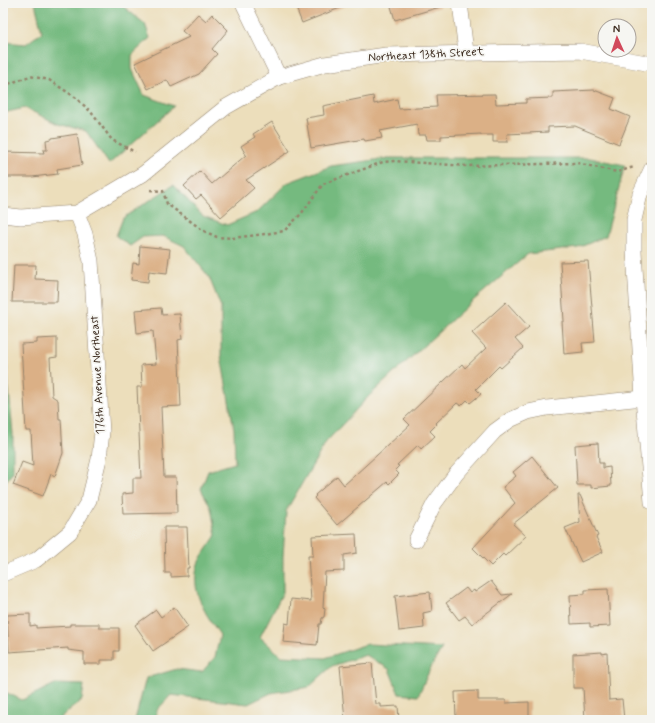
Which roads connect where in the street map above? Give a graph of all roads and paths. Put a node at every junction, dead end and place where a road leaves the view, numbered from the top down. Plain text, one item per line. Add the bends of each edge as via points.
1 (243, 3) edge
2 (460, 3) edge
3 (466, 52) junction
4 (652, 64) edge
5 (279, 76) junction
6 (3, 86) edge
7 (135, 152) dead end
8 (635, 167) dead end
9 (652, 168) edge
10 (149, 190) dead end
11 (77, 214) junction
12 (3, 215) edge
13 (643, 398) junction
14 (652, 502) edge
15 (416, 540) dead end
16 (3, 574) edge

1 - 5 street
2 - 3 street
3 - 4 street, Northeast 138th Street via 580,51
3 - 5 street, Northeast 138th Street via 386,55 325,64
5 - 11 street, Northeast 138th Street via 226,107 142,174
6 - 7 path via 30,76 49,80 75,97 91,112 112,140
8 - 10 path via 617,172 577,163 467,166 383,162 323,184 284,230 232,238 217,237 204,231 167,204 163,191
9 - 13 street via 640,194 634,220
11 - 12 street, Northeast 138th Street via 21,217
11 - 16 street, 176th Avenue Northeast via 91,261 102,432 99,459 89,500 70,532 36,560
13 - 14 street
13 - 15 street via 547,408 528,412 510,420 495,431 456,474 434,504

